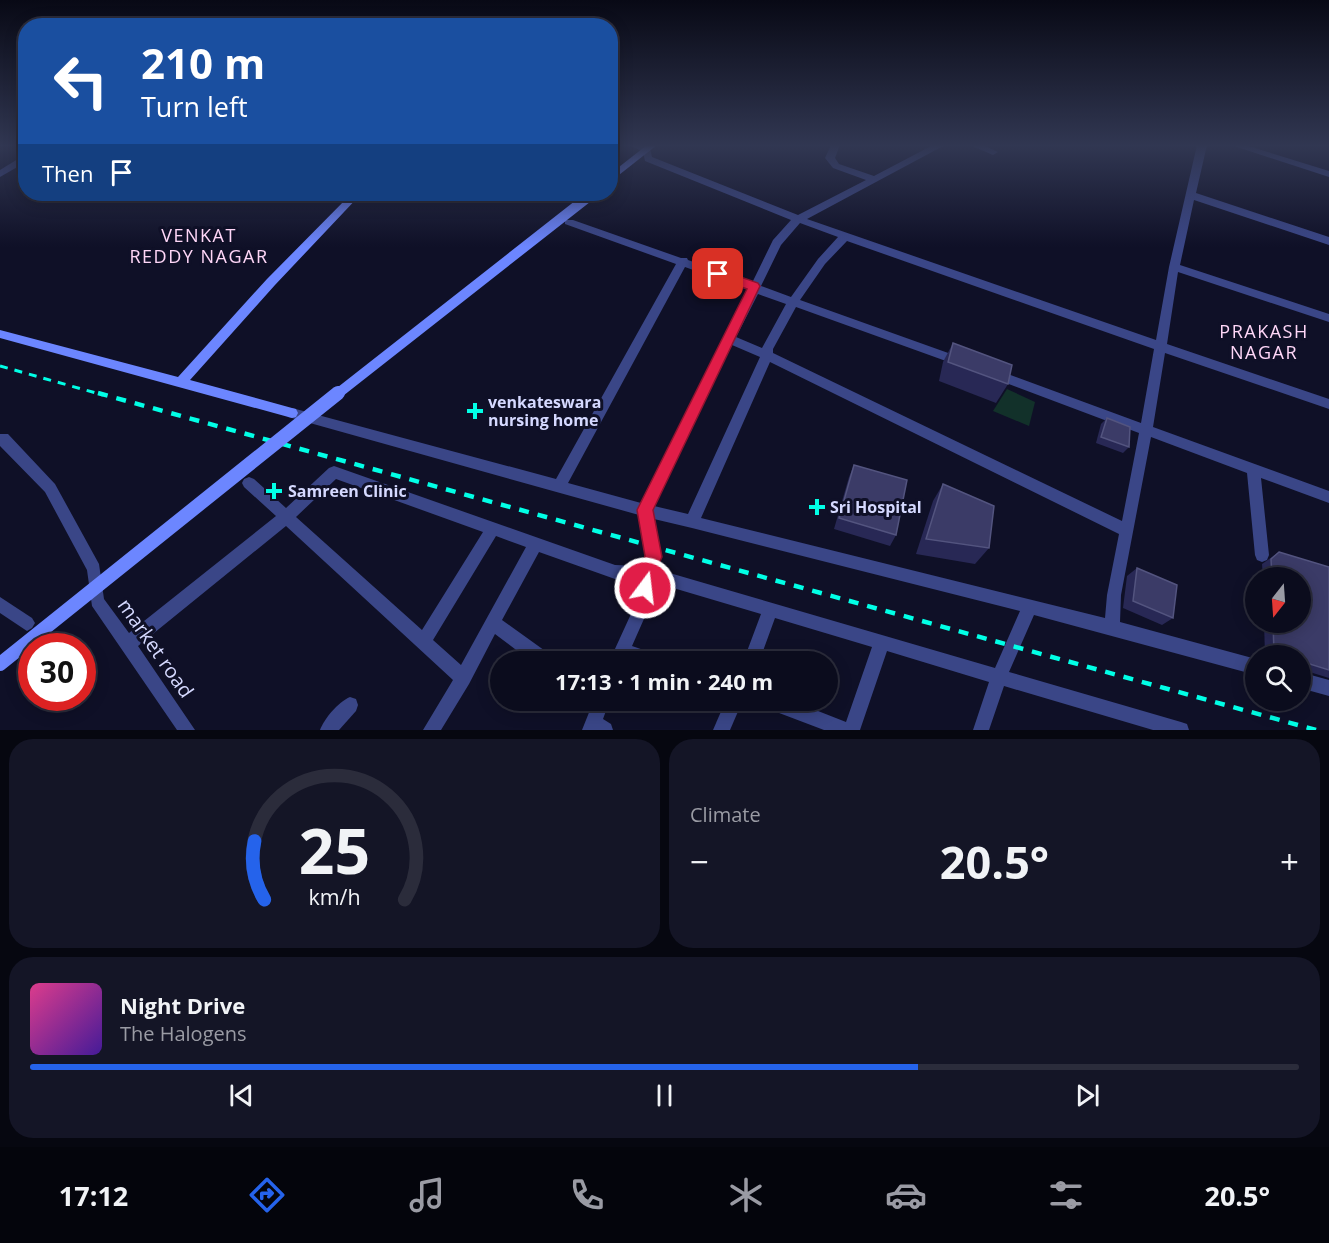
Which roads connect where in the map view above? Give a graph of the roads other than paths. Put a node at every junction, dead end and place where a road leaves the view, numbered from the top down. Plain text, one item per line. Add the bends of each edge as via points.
1 (698, 179) edge
2 (873, 179) edge
3 (1195, 179) edge
4 (1191, 195) junction
5 (339, 201) edge
6 (349, 201) edge
7 (583, 201) edge
8 (798, 219) junction
9 (569, 222) dead end
10 (846, 236) junction
11 (1329, 241) edge
12 (683, 261) junction
13 (1174, 267) junction
14 (754, 286) junction
15 (794, 301) junction
16 (1329, 318) edge
17 (0, 334) edge
18 (729, 339) junction
19 (1162, 346) junction
20 (767, 355) junction
21 (176, 381) junction
22 (1329, 404) edge
23 (292, 413) joint
24 (1146, 432) junction
25 (2, 439) edge
26 (1254, 471) junction
27 (249, 483) dead end
28 (559, 486) junction
29 (1329, 497) edge
30 (645, 510) junction
31 (287, 516) junction
32 (692, 522) junction
33 (493, 528) junction
34 (1128, 531) junction
35 (536, 543) junction
36 (1262, 555) dead end
37 (646, 573) junction
38 (0, 604) edge
39 (1030, 607) junction
40 (771, 609) junction
41 (27, 623) dead end
42 (493, 623) junction
43 (1112, 627) junction
44 (423, 642) junction
45 (882, 642) junction
46 (127, 645) junction
47 (530, 651) edge
48 (622, 651) edge
49 (755, 651) edge
50 (0, 664) edge
51 (1245, 664) edge
52 (999, 677) junction
53 (463, 678) junction
54 (1311, 683) edge
55 (1329, 688) edge
56 (350, 705) dead end
57 (600, 711) edge
58 (730, 711) edge
59 (796, 711) edge
60 (596, 727) edge
61 (187, 730) edge
62 (328, 730) edge
63 (431, 730) edge
64 (721, 730) edge
65 (846, 730) edge
66 (852, 730) edge
67 (981, 730) edge
68 (1181, 730) edge

1 - 8 street
2 - 8 street
3 - 4 street
4 - 11 street
4 - 13 street
5 - 21 main road
6 - 21 main road
7 - 50 main road, bridge
8 - 10 street
8 - 14 street via 777,243
9 - 12 street
10 - 15 street via 822,257
10 - 19 street
12 - 14 street
12 - 28 street
13 - 16 street
13 - 19 street
14 - 15 street
14 - 18 street
15 - 20 street
15 - 24 street
17 - 21 main road
18 - 20 street
18 - 30 street
19 - 22 street
19 - 24 street
20 - 32 street
20 - 34 street
21 - 23 main road
23 - 28 street
24 - 26 street
24 - 34 street
25 - 46 street, market road via 50,488 94,569 97,601
26 - 29 street
26 - 36 street
27 - 31 street
28 - 30 street
30 - 32 street
30 - 37 street via 654,557
31 - 33 street via 334,472
31 - 44 street
31 - 46 street
32 - 39 street
33 - 35 street
33 - 44 street
34 - 43 street via 1114,595
35 - 37 street via 615,572
35 - 42 street
37 - 40 street
37 - 48 street via 643,603
38 - 41 street
39 - 43 street
39 - 52 street
40 - 45 street
40 - 49 street
42 - 47 street
42 - 53 street
43 - 51 street
44 - 53 street
45 - 52 street
45 - 66 street
46 - 61 street, market road
52 - 67 street
52 - 68 street
53 - 63 street
54 - 55 street
56 - 62 street
57 - 60 street
58 - 64 street
59 - 65 street

